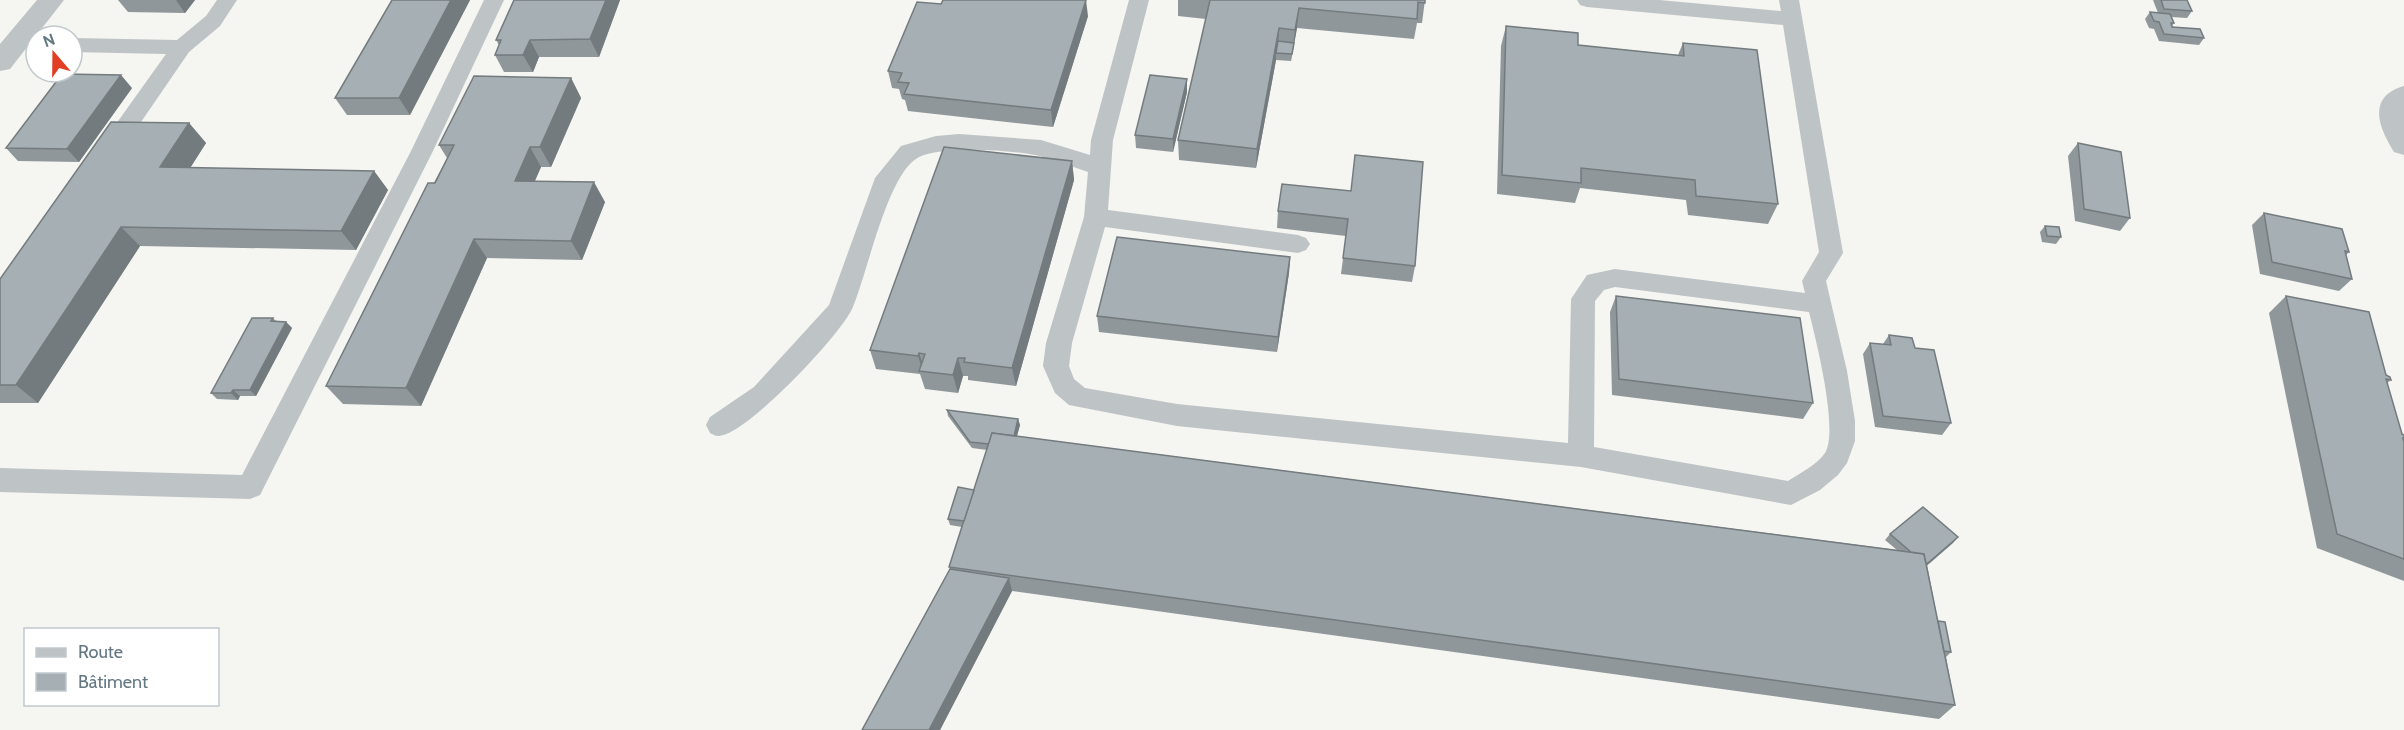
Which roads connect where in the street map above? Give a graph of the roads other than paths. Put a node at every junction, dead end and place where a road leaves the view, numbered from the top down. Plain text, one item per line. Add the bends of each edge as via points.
1 (51, 0) edge
2 (227, 0) edge
3 (494, 0) edge
4 (1139, 0) edge
5 (1587, 0) edge
6 (1790, 9) edge
7 (84, 45) edge
8 (182, 47) junction
9 (18, 49) edge
10 (2404, 96) edge
11 (2404, 146) edge
12 (1101, 167) junction
13 (94, 173) edge
14 (1096, 217) junction
15 (1298, 244) dead end
16 (1819, 304) junction
17 (719, 425) dead end
18 (1581, 456) junction
19 (0, 480) edge

1 - 9 street
2 - 8 lane via 213,21
3 - 19 lane via 421,153 250,487
4 - 12 lane via 1102,140
5 - 6 lane
6 - 16 lane via 1832,253 1814,281
7 - 8 lane
8 - 13 lane
10 - 11 street via 2393,108 2391,124
12 - 14 lane
12 - 17 lane via 1041,148 995,144 936,144 909,152 886,178 840,309 763,395
14 - 15 lane
14 - 18 lane via 1059,343 1056,366 1064,386 1078,397 1177,415
16 - 18 lane via 1615,278 1596,282 1583,298
16 - 18 lane via 1843,421 1838,455 1819,476 1791,493

